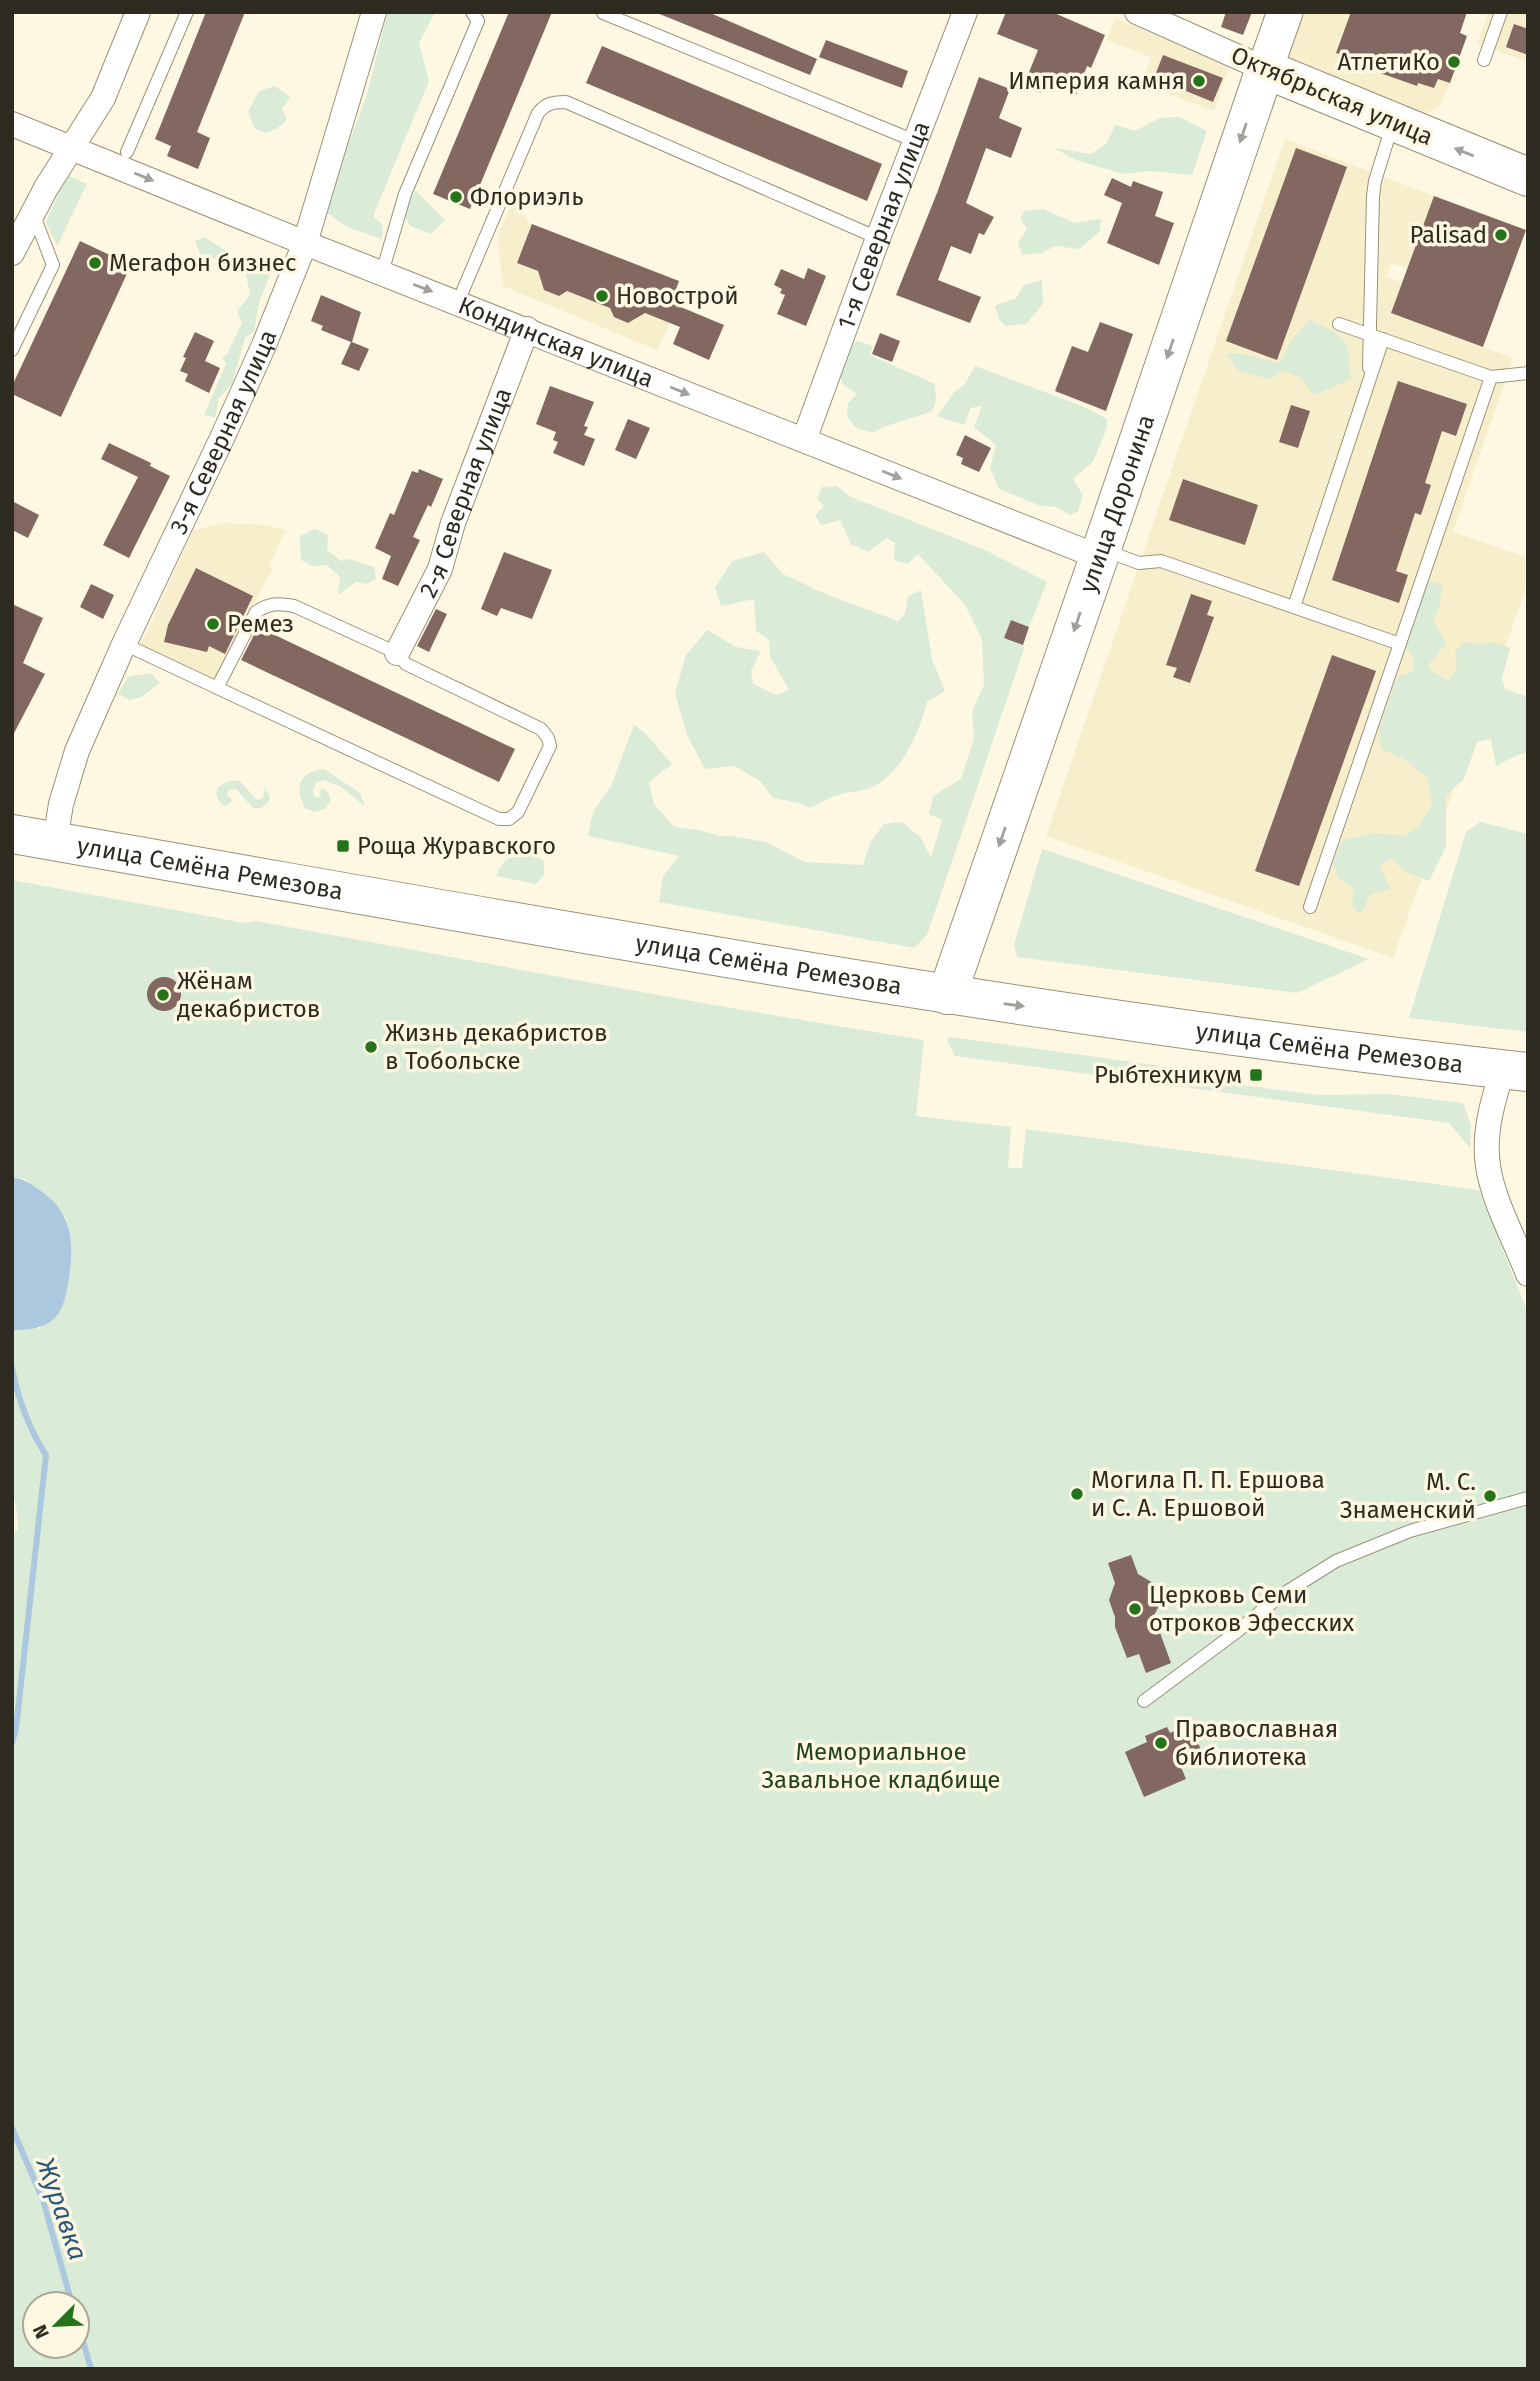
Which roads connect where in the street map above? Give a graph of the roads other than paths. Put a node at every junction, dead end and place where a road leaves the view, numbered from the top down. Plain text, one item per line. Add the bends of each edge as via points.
1 (138, 12) edge
2 (187, 12) edge
3 (374, 12) edge
4 (472, 12) edge
5 (965, 12) edge
6 (1137, 12) edge
7 (1285, 12) edge
8 (1501, 12) edge
9 (603, 13) edge
10 (1484, 60) dead end
11 (1265, 69) junction
12 (1393, 122) junction
13 (12, 124) edge
14 (915, 141) junction
15 (71, 148) junction
16 (127, 152) dead end
17 (1528, 177) edge
18 (33, 212) junction
19 (878, 239) junction
20 (305, 243) junction
21 (12, 253) edge
22 (382, 273) junction
23 (458, 302) junction
24 (1339, 324) dead end
25 (527, 329) junction
26 (1370, 334) junction
27 (1383, 339) junction
28 (12, 350) edge
29 (1528, 373) edge
30 (1491, 377) junction
31 (1369, 382) junction
32 (804, 440) junction
33 (1101, 553) junction
34 (1294, 607) junction
35 (124, 644) junction
36 (1400, 644) junction
37 (397, 653) junction
38 (217, 688) junction
39 (12, 834) edge
40 (55, 841) junction
41 (1310, 907) dead end
42 (947, 995) junction
43 (1515, 1070) edge
44 (1528, 1273) edge
45 (1528, 1498) edge
46 (1143, 1701) dead end

1 - 15 street via 103,98
2 - 16 lane
3 - 20 street, 3-я Северная улица
4 - 22 lane via 478,22 405,194
5 - 14 street, 1-я Северная улица
6 - 11 street, Октябрьская улица
7 - 11 main road, улица Доронина
8 - 10 lane
9 - 14 lane
11 - 12 main road, Октябрьская улица
11 -> 33 main road, улица Доронина
17 -> 12 main road, Октябрьская улица
12 - 26 lane via 1373,196
13 - 15 street, Кондинская улица
14 - 19 street, 1-я Северная улица
15 - 18 street
15 -> 20 street, Кондинская улица
18 - 21 street
18 - 28 lane via 53,265
19 - 23 lane via 566,102 555,102 538,113
19 - 32 street, 1-я Северная улица
20 - 22 street, Кондинская улица
20 - 35 street, 3-я Северная улица via 223,436
22 -> 23 street, Кондинская улица
23 - 25 street, Кондинская улица
24 - 26 lane
25 -> 32 street, Кондинская улица
25 - 37 street, 2-я Северная улица via 440,569
26 - 27 lane
26 - 31 lane
27 - 30 lane
27 - 31 lane
29 - 30 lane
30 - 36 lane
31 - 34 lane
32 -> 33 street, Кондинская улица
33 - 34 lane via 1139,564 1161,561
33 -> 42 main road, улица Доронина
34 - 36 lane
35 - 38 lane
35 - 40 street, 3-я Северная улица via 78,751
36 - 41 lane
37 - 38 lane via 294,606 268,604 256,612
37 - 38 lane via 406,664 541,729 548,738 550,746 518,812 509,819 499,819
39 - 40 main road, улица Семёна Ремезова
40 - 42 main road, улица Семёна Ремезова
42 -> 43 main road, улица Семёна Ремезова
43 - 44 street via 1492,1101 1488,1165
45 - 46 lane via 1410,1531 1336,1561 1280,1596

